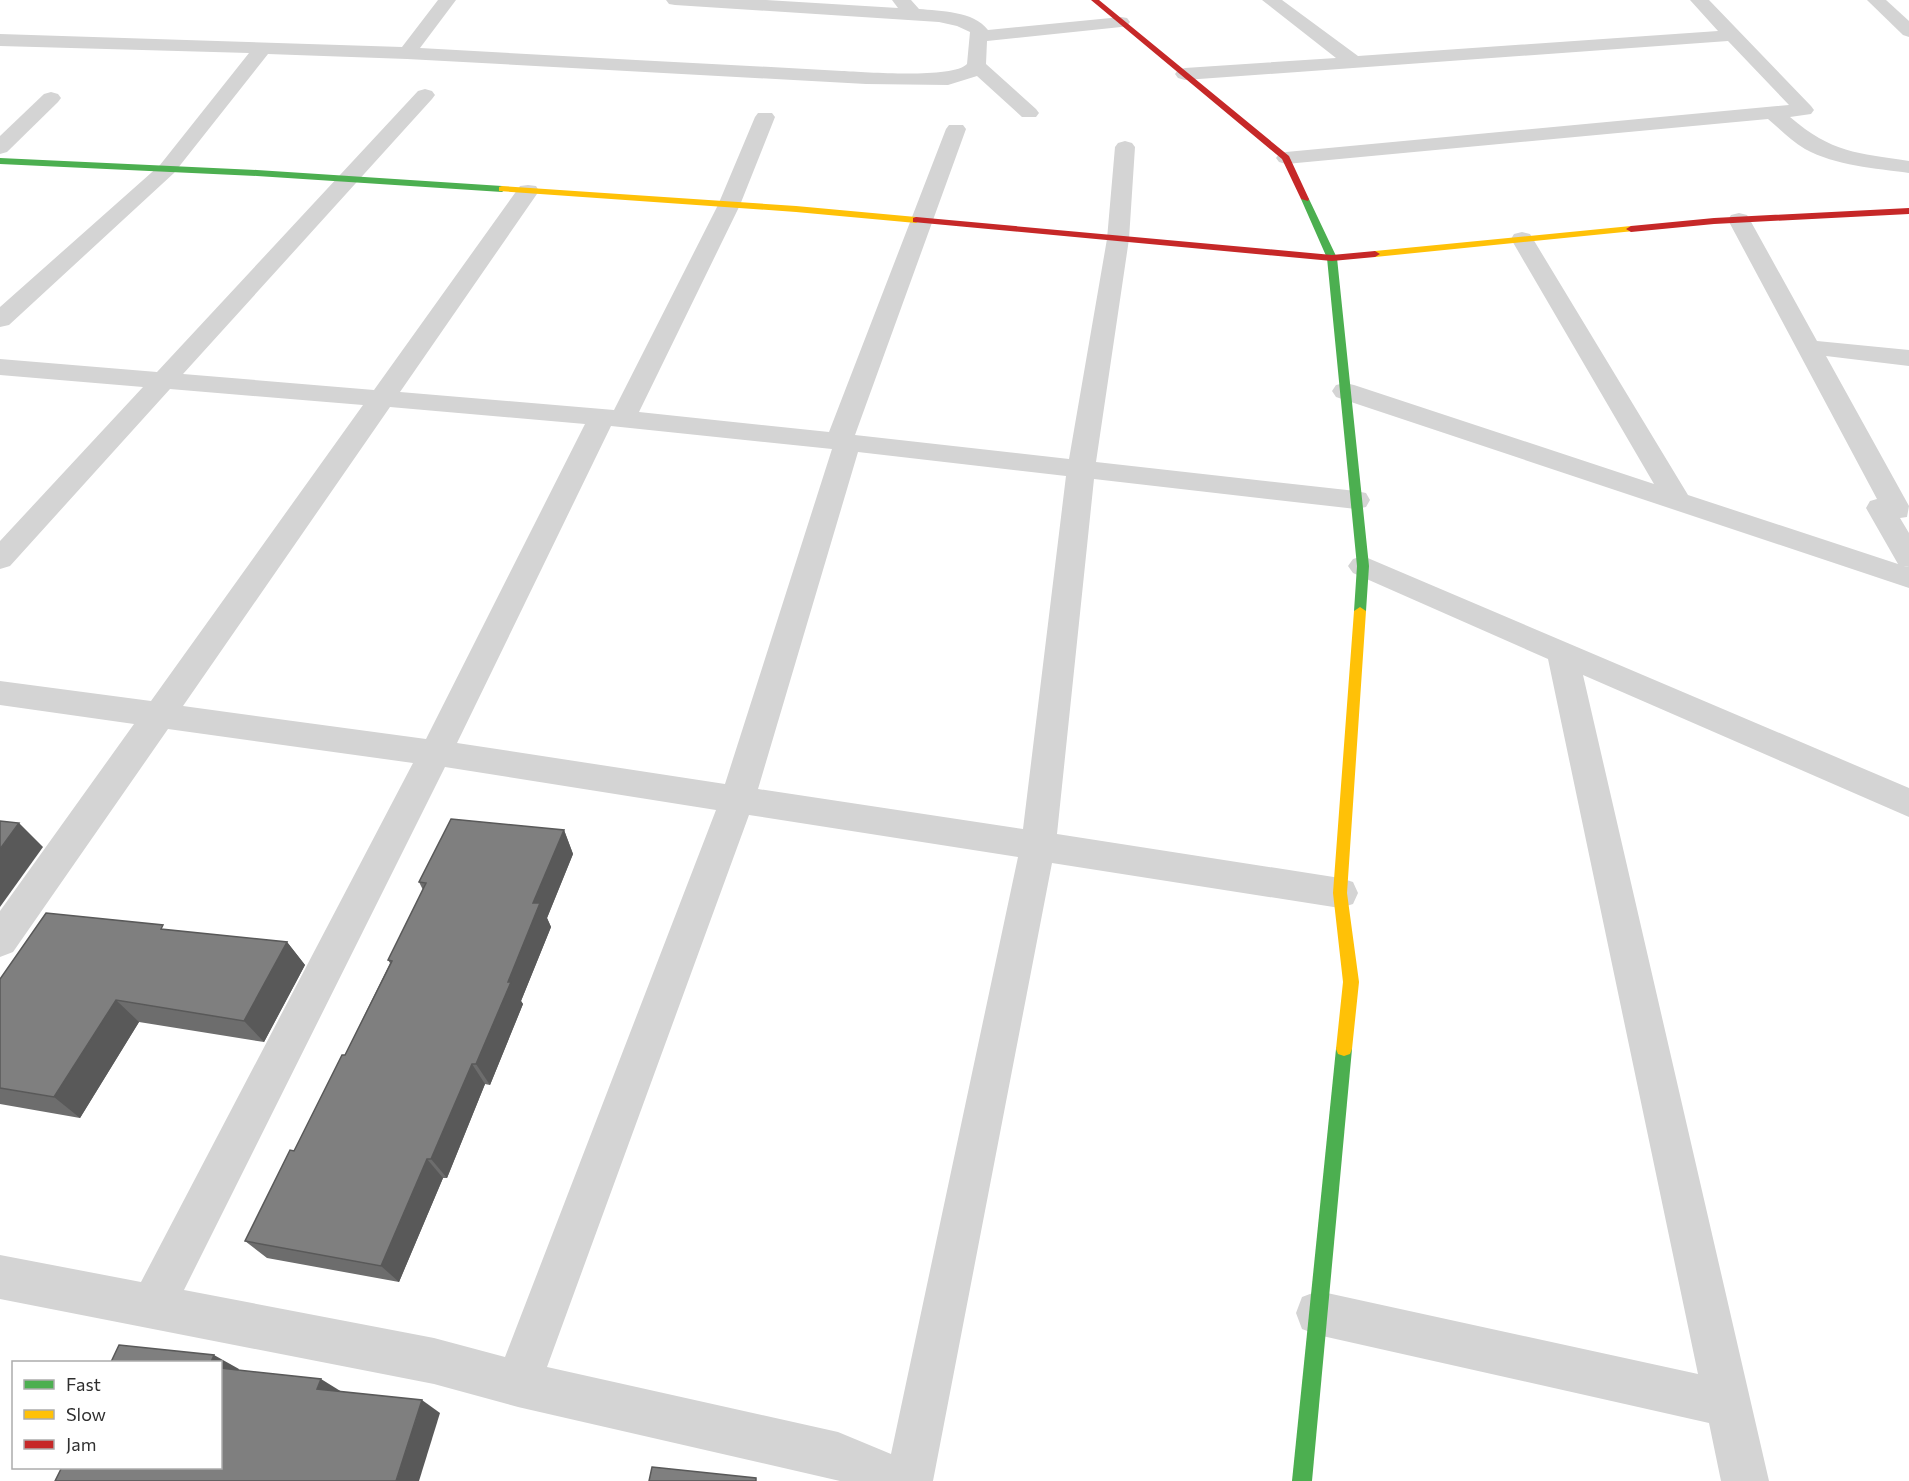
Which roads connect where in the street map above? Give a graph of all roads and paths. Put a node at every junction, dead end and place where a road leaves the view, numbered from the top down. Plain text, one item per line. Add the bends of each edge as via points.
1 (447, 0) edge
2 (675, 0) edge
3 (1095, 0) edge
4 (1271, 0) edge
5 (1699, 0) edge
6 (1876, 0) edge
7 (719, 1) edge
8 (907, 7) edge
9 (1121, 22) junction
10 (1909, 31) edge
11 (1733, 35) junction
12 (979, 36) junction
13 (0, 40) edge
14 (263, 48) junction
15 (407, 53) junction
16 (1354, 62) junction
17 (976, 65) junction
18 (1185, 74) junction
19 (425, 95) dead end
20 (51, 98) dead end
21 (1029, 113) dead end
22 (1773, 113) junction
23 (765, 117) dead end
24 (956, 129) dead end
25 (1125, 147) dead end
26 (0, 148) edge
27 (1286, 158) junction
28 (0, 161) edge
29 (1909, 167) edge
30 (167, 169) junction
31 (348, 179) junction
32 (528, 191) junction
33 (729, 205) junction
34 (1909, 211) edge
35 (1739, 220) junction
36 (921, 221) junction
37 (1118, 239) junction
38 (1522, 239) junction
39 (1332, 258) junction
40 (0, 320) edge
41 (1808, 347) junction
42 (1909, 358) edge
43 (0, 368) edge
44 (165, 381) junction
45 (1345, 391) junction
46 (382, 399) junction
47 (612, 418) junction
48 (844, 442) junction
49 (1081, 469) junction
50 (1356, 500) junction
51 (1677, 501) junction
52 (1903, 510) edge
53 (1909, 557) edge
54 (0, 559) edge
55 (1363, 566) junction
56 (1909, 578) edge
57 (1562, 652) junction
58 (0, 693) edge
59 (159, 715) junction
60 (435, 753) junction
61 (737, 800) junction
62 (1909, 803) edge
63 (1038, 846) junction
64 (1340, 893) junction
65 (0, 941) edge
66 (0, 1277) edge
67 (152, 1306) junction
68 (1318, 1313) junction
69 (518, 1384) junction
70 (1728, 1404) junction
71 (835, 1468) edge
72 (898, 1481) edge
73 (909, 1481) edge
74 (1302, 1481) edge
75 (1745, 1481) edge

1 - 15 street
2 - 7 street
3 - 9 street
4 - 16 street
5 - 11 street
6 - 10 street
7 - 8 street
8 - 12 street via 968,22 979,30
9 - 12 street
9 - 18 street
11 - 16 street
11 - 22 street via 1804,110
12 - 17 street
13 - 14 street
14 - 15 street
14 - 30 street
15 - 17 street via 866,78 948,79 970,72
16 - 18 street
17 - 21 street
18 - 27 street
19 - 31 street
20 - 26 street
22 - 27 street
22 - 29 street via 1811,144 1825,150
23 - 33 street
24 - 36 street
25 - 37 street
27 - 39 street
28 - 30 street
30 - 31 street
30 - 40 street
31 - 32 street
31 - 44 street
32 - 33 street
32 - 46 street
33 - 36 street
33 - 47 street
34 - 35 street
35 - 38 street
35 - 41 street
36 - 37 street
36 - 48 street
37 - 39 street
37 - 49 street
38 - 39 street
38 - 51 street
39 - 45 street
41 - 42 street
41 - 52 street
43 - 44 street
44 - 46 street
44 - 54 street
45 - 50 street
45 - 51 street
46 - 47 street
46 - 59 street
47 - 48 street
47 - 60 street
48 - 49 street
48 - 61 street
49 - 50 street
49 - 63 street
50 - 55 street
51 - 56 street
52 - 53 street via 1880,508
55 - 57 street
55 - 64 street
57 - 62 street
57 - 70 street
58 - 59 street
59 - 60 street
59 - 65 street
60 - 61 street
60 - 67 street
61 - 63 street
61 - 69 street
63 - 64 street
63 - 73 street
64 - 68 street via 1351,982
66 - 67 street
67 - 69 street via 434,1361
68 - 70 street
68 - 74 street
69 - 71 street
70 - 75 street
71 - 72 street

